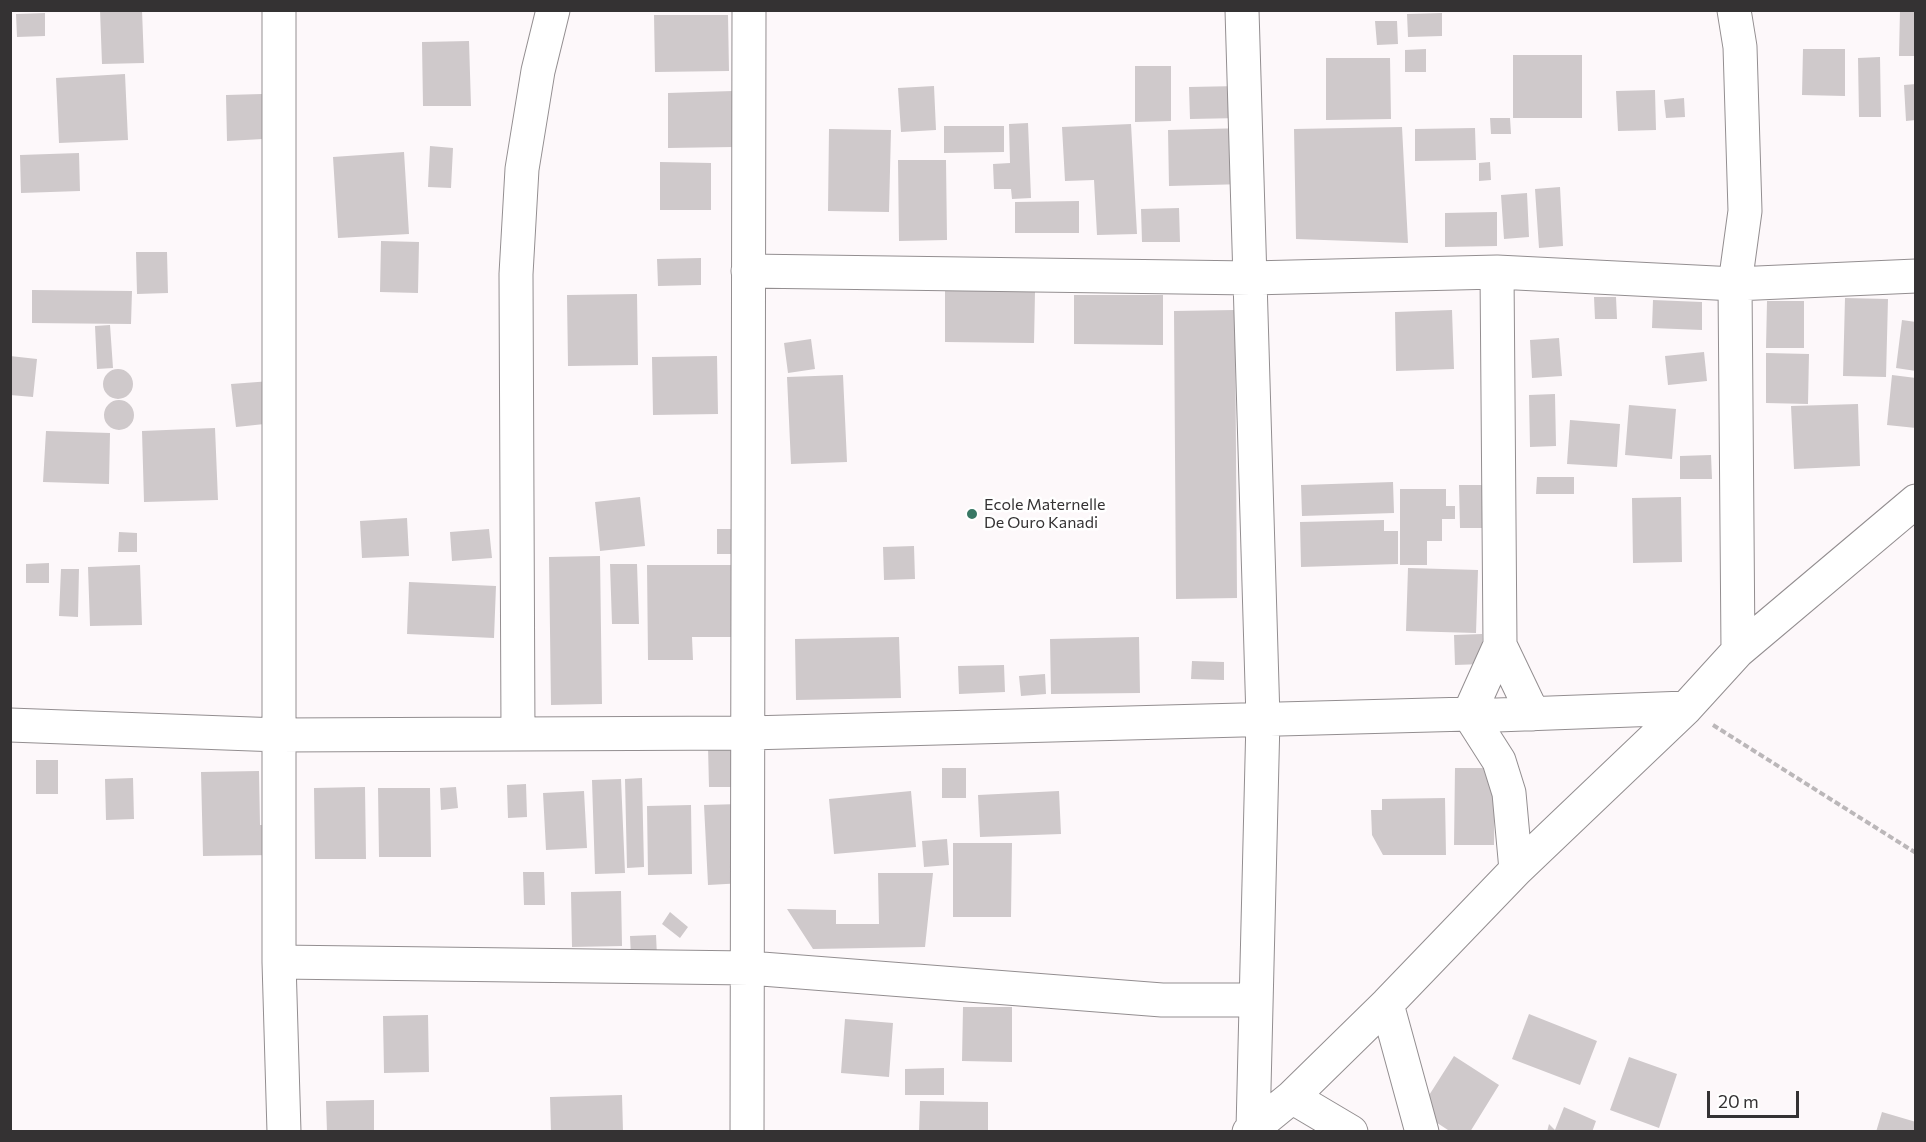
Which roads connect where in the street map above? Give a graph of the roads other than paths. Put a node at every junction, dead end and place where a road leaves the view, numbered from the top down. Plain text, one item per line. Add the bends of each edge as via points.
1 (279, 10) edge
2 (553, 10) edge
3 (749, 10) edge
4 (1242, 10) edge
5 (1734, 10) edge
6 (748, 272) junction
7 (1497, 272) junction
8 (1916, 276) edge
9 (1251, 278) junction
10 (1735, 284) junction
11 (1916, 501) edge
12 (1500, 645) junction
13 (1738, 651) junction
14 (1686, 708) junction
15 (1469, 714) junction
16 (1533, 714) junction
17 (1263, 719) junction
18 (10, 725) edge
19 (749, 733) junction
20 (518, 734) junction
21 (279, 735) junction
22 (1516, 870) junction
23 (279, 963) junction
24 (749, 968) junction
25 (1256, 1000) junction
26 (1387, 1004) junction
27 (1292, 1097) junction
28 (1251, 1130) edge
29 (284, 1131) edge
30 (747, 1131) edge
31 (1351, 1131) edge
32 (1422, 1131) edge

1 - 21 street
2 - 20 street via 538,71 522,169 516,274
3 - 6 street
4 - 9 street
5 - 10 street via 1740,47 1745,211
6 - 9 street
6 - 19 street
7 - 9 street
7 - 10 street
7 - 12 street
8 - 10 street
9 - 17 street
10 - 13 street
11 - 13 street
12 - 15 street
12 - 16 street
13 - 14 street
14 - 16 street
14 - 22 street
15 - 16 street
15 - 17 street
15 - 22 street via 1499,761 1506,782
17 - 19 street
17 - 25 street
18 - 21 street
19 - 20 street
19 - 24 street
20 - 21 street
21 - 23 street
22 - 26 street
23 - 24 street
23 - 29 street
24 - 25 street via 1162,1000
24 - 30 street
25 - 28 street
26 - 27 street
26 - 32 street
27 - 28 street
27 - 31 street

